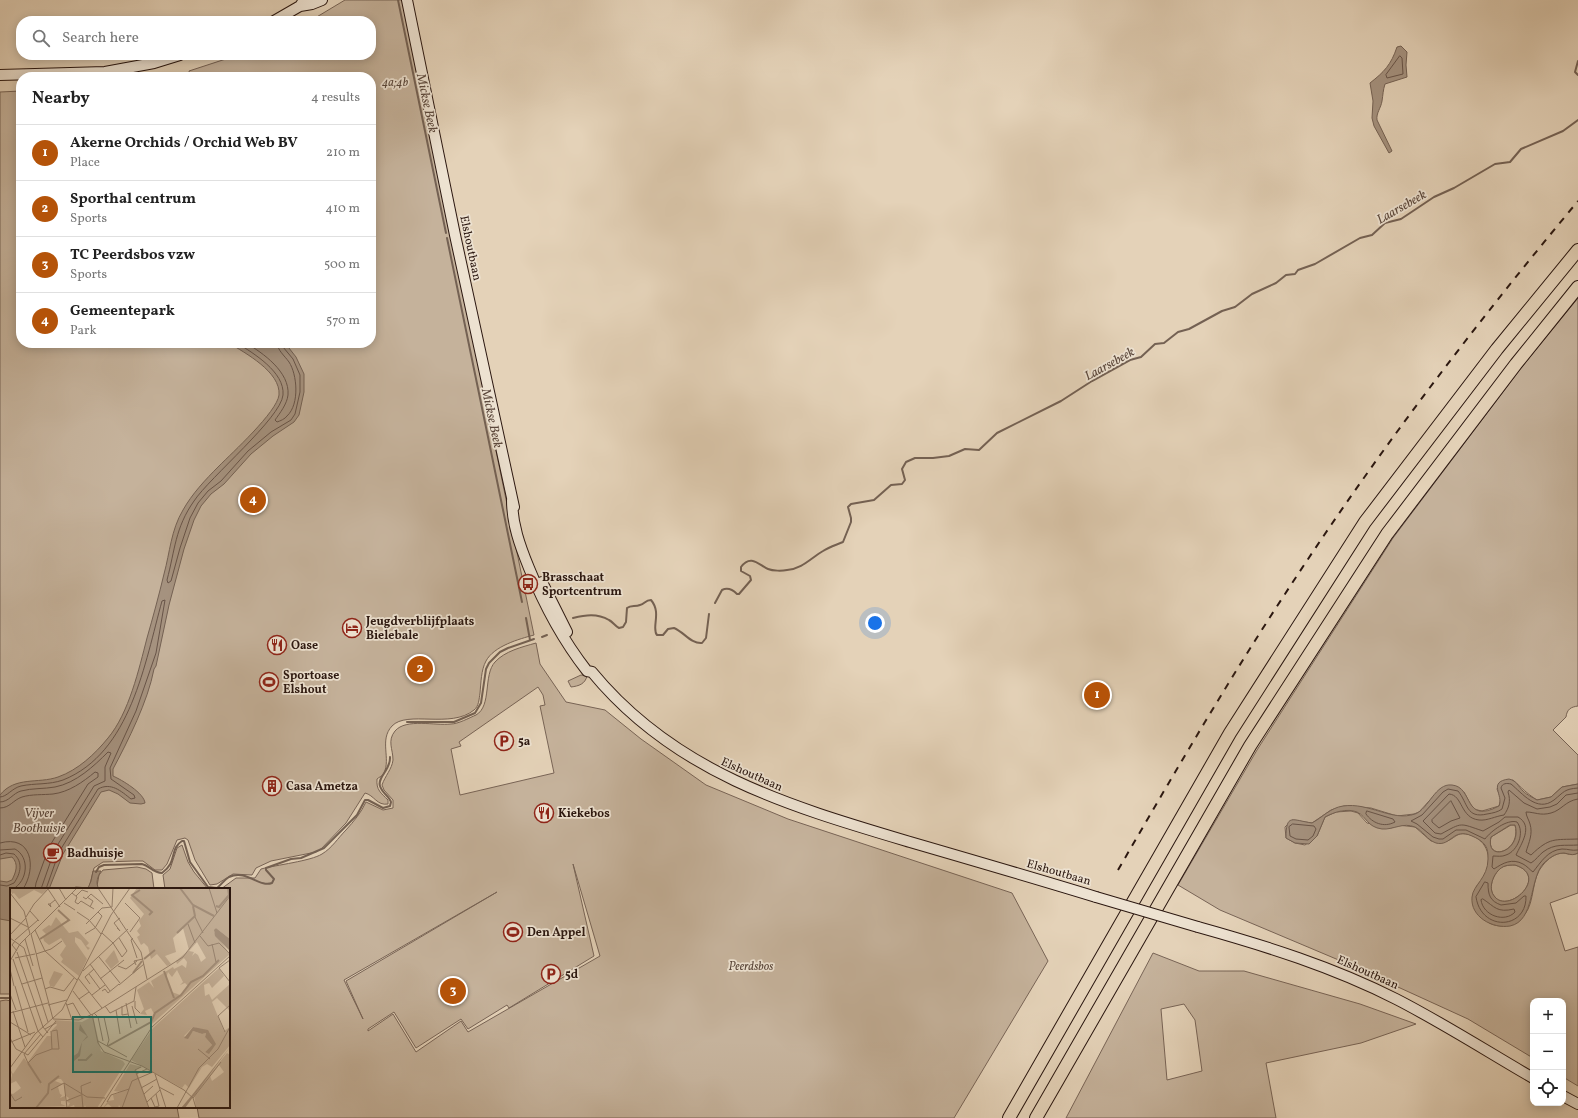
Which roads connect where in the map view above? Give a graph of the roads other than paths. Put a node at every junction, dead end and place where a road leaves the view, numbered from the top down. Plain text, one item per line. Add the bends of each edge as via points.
1 (322, 0) edge
2 (407, 0) edge
3 (306, 2) edge
4 (282, 16) edge
5 (164, 60) edge
6 (105, 72) edge
7 (0, 75) edge
8 (16, 75) edge
9 (1578, 250) edge
10 (1578, 287) edge
11 (1530, 1076) edge
12 (1566, 1098) edge
13 (1578, 1104) edge
14 (1009, 1118) edge
15 (1036, 1118) edge

1 - 3 main road
2 - 11 main road, Elshoutbaan, bridge via 518,536 545,605 568,646 587,671 592,672 625,708 666,741 699,763 743,785 804,810 1306,960 1412,1007
3 - 4 main road
5 - 6 main road
7 - 8 main road
9 - 14 highway via 1497,348 1365,522 1230,733
10 - 15 highway via 1387,534 1250,746
12 - 13 main road

